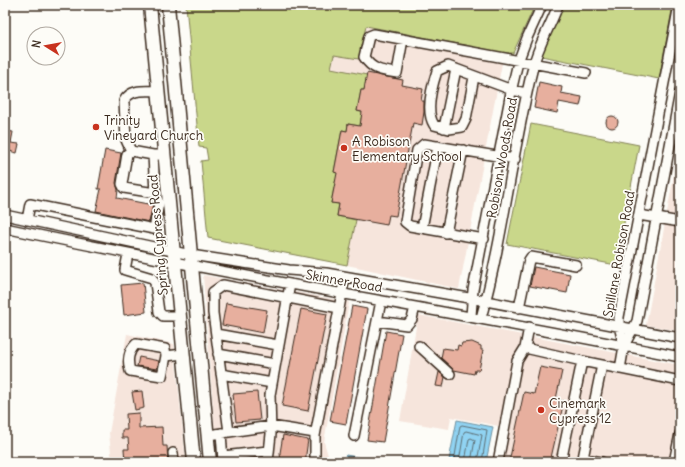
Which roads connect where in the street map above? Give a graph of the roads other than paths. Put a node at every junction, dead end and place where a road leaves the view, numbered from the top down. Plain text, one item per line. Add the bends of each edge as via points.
1 (150, 5) edge
2 (168, 5) edge
3 (542, 5) edge
4 (558, 5) edge
5 (679, 5) edge
6 (403, 40) junction
7 (518, 62) junction
8 (533, 65) junction
9 (456, 69) junction
10 (586, 74) dead end
11 (474, 77) junction
12 (663, 88) junction
13 (176, 89) junction
14 (512, 90) junction
15 (159, 91) junction
16 (680, 92) edge
17 (526, 93) junction
18 (444, 128) junction
19 (438, 146) junction
20 (463, 150) junction
21 (131, 151) junction
22 (159, 155) junction
23 (499, 156) junction
24 (515, 159) junction
25 (154, 193) junction
26 (5, 215) edge
27 (639, 215) junction
28 (656, 218) junction
29 (26, 220) junction
30 (680, 222) edge
31 (5, 228) edge
32 (422, 228) junction
33 (22, 232) junction
34 (446, 233) junction
35 (484, 239) junction
36 (174, 250) junction
37 (128, 254) junction
38 (192, 261) junction
39 (175, 263) junction
40 (576, 265) dead end
41 (345, 277) junction
42 (290, 284) junction
43 (342, 294) junction
44 (472, 298) junction
45 (287, 299) junction
46 (381, 301) junction
47 (486, 301) junction
48 (415, 307) junction
49 (339, 308) junction
50 (519, 308) junction
51 (180, 316) junction
52 (471, 316) junction
53 (482, 318) junction
54 (377, 321) junction
55 (618, 326) junction
56 (529, 327) junction
57 (634, 329) junction
58 (216, 334) junction
59 (680, 338) edge
60 (278, 345) junction
61 (419, 346) dead end
62 (624, 346) junction
63 (525, 348) junction
64 (183, 354) junction
65 (218, 354) junction
66 (166, 356) junction
67 (680, 356) edge
68 (582, 361) junction
69 (275, 364) junction
70 (602, 365) junction
71 (620, 369) junction
72 (221, 374) junction
73 (450, 374) dead end
74 (680, 381) edge
75 (272, 383) junction
76 (271, 426) junction
77 (225, 432) junction
78 (191, 433) junction
79 (315, 433) junction
80 (680, 434) edge
81 (208, 435) junction
82 (354, 436) dead end
83 (268, 451) junction
84 (223, 459) edge
85 (583, 460) edge
86 (194, 462) edge
87 (210, 462) edge
88 (268, 462) edge
89 (317, 462) edge
90 (498, 462) edge
91 (562, 462) edge
92 (602, 462) edge
93 (674, 462) edge

1 - 15 main road, Spring Cypress Road
2 - 13 main road
3 - 7 street, Robison Woods Road
4 - 8 street, Robison Woods Road
5 - 12 street, Spillane Robison Road
6 - 6 street via 374,34 369,36 364,57 370,66 397,73
6 - 7 street
7 - 8 street
7 - 14 street, Robison Woods Road
8 - 10 street
8 - 17 street, Robison Woods Road
9 - 11 street
9 - 18 street
9 - 18 street via 448,66 437,71 432,86 430,120 434,125
11 - 14 street
11 - 18 street via 466,119 462,127
12 - 16 street
12 - 27 street, Spillane Robison Road
13 - 15 main road
13 - 38 main road
14 - 17 street
14 - 23 street, Robison Woods Road
15 - 21 street via 133,92 124,100 126,140
15 - 22 main road, Spring Cypress Road
16 - 28 street
17 - 24 street, Robison Woods Road
19 - 20 street
19 - 32 street
19 - 32 street via 424,144 417,150 404,222
20 - 23 street
20 - 34 street
21 - 22 street
21 - 25 street via 127,154 122,184 124,188
22 - 25 street
22 - 36 main road, Spring Cypress Road
23 - 24 street
23 - 35 street, Robison Woods Road
24 - 47 street, Robison Woods Road
25 - 29 street via 159,203 154,229 30,204
26 - 29 street, Skinner Road
27 - 28 street
27 - 55 street, Spillane Robison Road
28 - 30 street
28 - 57 street
29 - 33 street
29 - 36 street, Skinner Road
31 - 33 street, Skinner Road
32 - 34 street
33 - 37 street, Skinner Road
34 - 35 street
35 - 44 street, Robison Woods Road
36 - 38 street, Skinner Road
36 - 39 main road, Spring Cypress Road
37 - 39 street, Skinner Road
37 - 51 street via 125,270 152,278 159,312 163,316
38 - 39 street, Skinner Road
38 - 41 street, Skinner Road
38 - 42 street, Skinner Road
38 - 81 main road
39 - 51 main road, Spring Cypress Road
40 - 50 street via 531,257
41 - 43 street
41 - 44 street, Skinner Road
42 - 43 street, Skinner Road
42 - 45 street
43 - 46 street, Skinner Road
43 - 49 street
44 - 47 street, Skinner Road
44 - 52 street, Robison Woods Road
45 - 49 street
45 - 58 street via 223,285 212,292
45 - 60 street
46 - 48 street, Skinner Road
46 - 54 street
47 - 50 street, Skinner Road
47 - 53 street, Robison Woods Road
48 - 52 street, Skinner Road
48 - 54 street via 408,325
49 - 79 street
50 - 55 street, Skinner Road
51 - 64 main road, Spring Cypress Road
52 - 53 street, Skinner Road
53 - 56 street, Skinner Road
54 - 82 street
55 - 57 street, Skinner Road
55 - 62 street, Spillane Robison Road
56 - 62 street, Skinner Road
56 - 63 street
57 - 59 street, Skinner Road
57 - 62 street
58 - 60 street
58 - 65 street
60 - 69 street
61 - 73 street
62 - 67 street, Skinner Road
62 - 71 street
63 - 68 street
63 - 90 street via 517,361
64 - 66 street
64 - 78 main road, Spring Cypress Road
65 - 69 street
65 - 72 street
66 - 66 street via 162,376 130,371 130,350 136,344 165,348
68 - 70 street
68 - 91 street
69 - 75 street
70 - 71 street
70 - 85 street
71 - 74 street
72 - 75 street
72 - 77 street
75 - 76 street
76 - 77 street
76 - 79 street
76 - 83 street
77 - 81 street
77 - 84 street
78 - 81 main road
78 - 86 main road, Spring Cypress Road
79 - 89 street
80 - 93 street
81 - 87 main road
83 - 84 street
83 - 88 street
85 - 92 street

